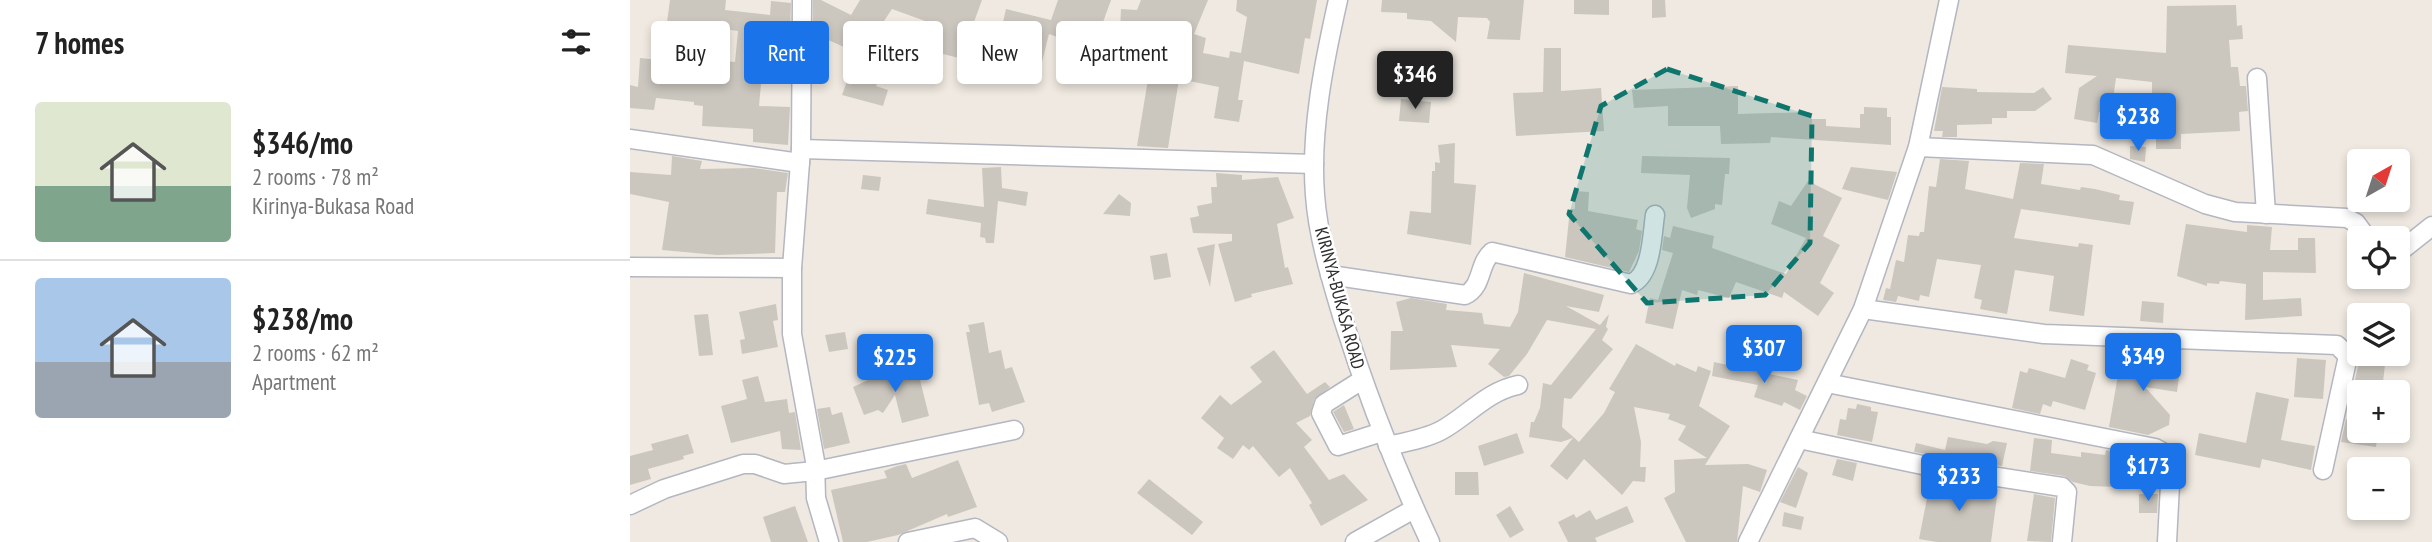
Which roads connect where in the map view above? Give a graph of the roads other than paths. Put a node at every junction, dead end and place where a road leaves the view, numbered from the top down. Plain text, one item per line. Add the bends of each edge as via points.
1 (802, 0) edge
2 (1338, 0) edge
3 (1949, 0) edge
4 (2257, 78) dead end
5 (630, 138) edge
6 (1918, 147) junction
7 (801, 156) junction
8 (1314, 164) junction
9 (2266, 214) junction
10 (1655, 215) dead end
11 (2358, 226) edge
12 (2432, 226) edge
13 (2410, 243) edge
14 (630, 267) edge
15 (792, 268) junction
16 (1330, 275) junction
17 (1863, 309) junction
18 (1362, 380) junction
19 (1827, 383) junction
20 (1518, 385) dead end
21 (1014, 430) dead end
22 (1385, 439) junction
23 (1799, 439) junction
24 (2323, 470) dead end
25 (815, 471) junction
26 (630, 505) edge
27 (1414, 509) junction
28 (829, 542) edge
29 (908, 542) edge
30 (998, 542) edge
31 (1355, 542) edge
32 (1430, 542) edge
33 (1748, 542) edge
34 (2062, 542) edge
35 (2167, 542) edge

1 - 7 street
2 - 8 street, KIRINYA-BUKASA ROAD
3 - 6 street
4 - 9 street
5 - 7 street
6 - 9 street via 2093,155 2205,204
6 - 17 street
7 - 8 street
7 - 15 street
8 - 16 street, KIRINYA-BUKASA ROAD
9 - 11 street via 2347,218
10 - 16 street via 1645,272 1632,284 1492,252 1483,262 1477,285 1465,295
12 - 13 street
14 - 15 street
15 - 25 street via 792,334
16 - 18 street, KIRINYA-BUKASA ROAD
17 - 19 street
17 - 24 street via 2043,334 2337,345 2348,356
18 - 22 street, KIRINYA-BUKASA ROAD
18 - 22 street via 1324,404 1321,413 1338,446
19 - 23 street
19 - 35 street via 2155,448 2168,455 2171,466
20 - 22 street via 1497,390 1427,436
21 - 25 street
22 - 27 street, KIRINYA-BUKASA ROAD
23 - 33 street
23 - 34 street via 1927,466 2062,487 2067,492
25 - 26 street via 784,474 743,464
25 - 28 street via 816,498
27 - 31 street
27 - 32 street, KIRINYA-BUKASA ROAD
29 - 30 street via 975,528

